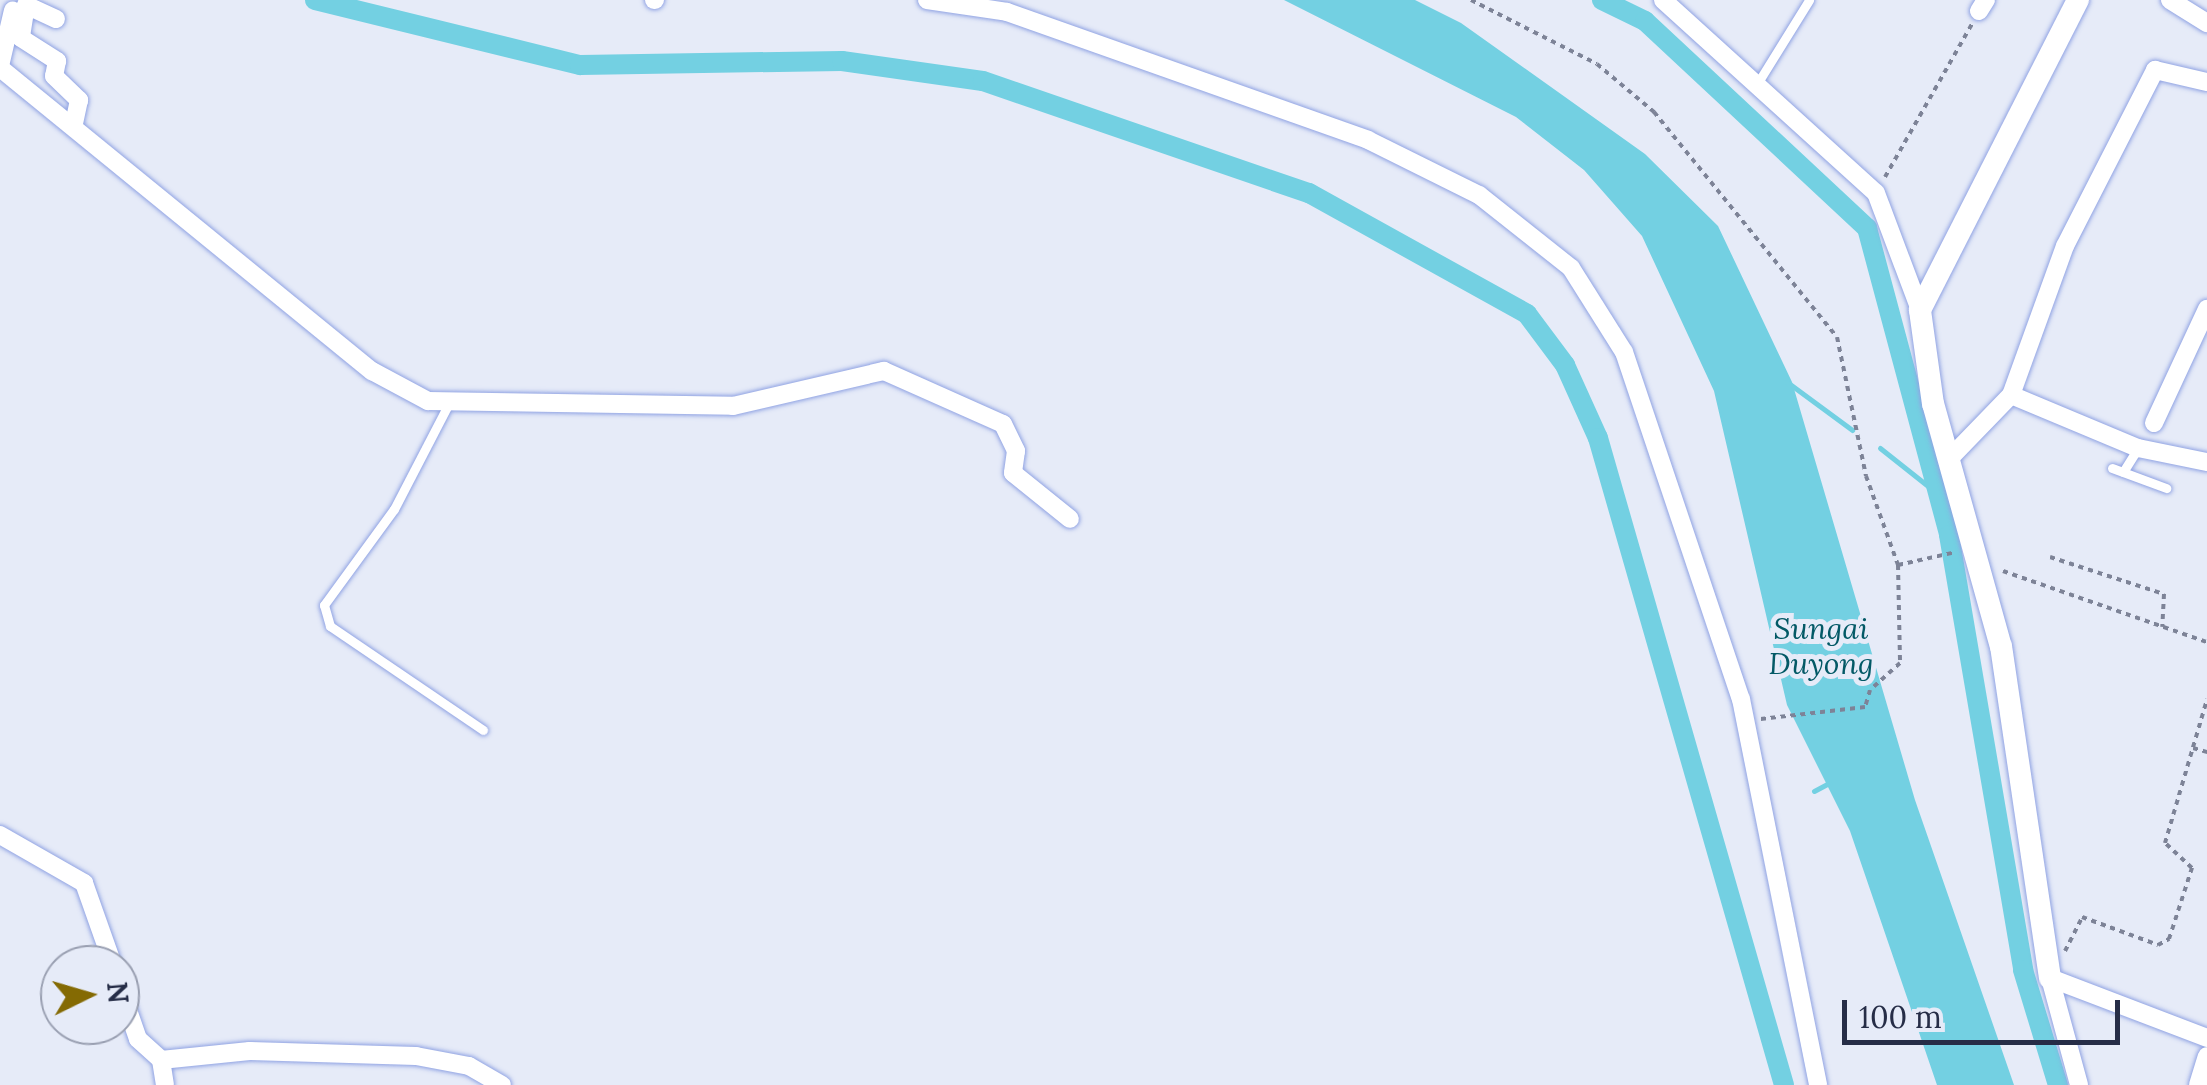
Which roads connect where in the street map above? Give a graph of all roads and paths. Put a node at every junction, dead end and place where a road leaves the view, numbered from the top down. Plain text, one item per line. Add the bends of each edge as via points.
1 (15, 0) edge
2 (927, 0) edge
3 (1472, 0) edge
4 (1663, 0) edge
5 (1809, 0) edge
6 (2078, 0) edge
7 (2170, 0) edge
8 (1982, 6) edge
9 (56, 19) dead end
10 (2207, 23) edge
11 (0, 67) edge
12 (2207, 82) edge
13 (1756, 86) junction
14 (74, 123) junction
15 (1876, 193) junction
16 (2207, 309) edge
17 (1920, 310) junction
18 (2011, 395) junction
19 (448, 405) junction
20 (2154, 422) dead end
21 (2138, 448) junction
22 (1949, 459) junction
23 (2207, 462) edge
24 (2112, 468) dead end
25 (2124, 472) junction
26 (2166, 488) dead end
27 (1070, 518) dead end
28 (1935, 553) dead end
29 (2050, 557) dead end
30 (1979, 563) junction
31 (1898, 564) junction
32 (2162, 626) junction
33 (2207, 642) edge
34 (2207, 699) edge
35 (1747, 722) junction
36 (483, 730) dead end
37 (2193, 748) junction
38 (2207, 752) edge
39 (0, 835) edge
40 (106, 945) edge
41 (2043, 946) junction
42 (2050, 978) junction
43 (2207, 1038) edge
44 (140, 1041) edge
45 (2207, 1056) edge
46 (161, 1060) junction
47 (165, 1085) edge
48 (502, 1085) edge
49 (1818, 1085) edge
50 (2080, 1085) edge
51 (2198, 1085) edge

1 - 11 street
2 - 35 street via 1026,18 1351,133 1479,195 1542,238 1624,352
3 - 31 path via 1597,64 1654,112 1780,259 1837,337 1866,476
4 - 13 street
5 - 13 lane
6 - 17 street
7 - 10 street
8 - 15 path
9 - 14 street via 26,5 21,38 57,61 54,76 78,100
11 - 14 street
12 - 18 street via 2155,70 2065,246
13 - 15 street
14 - 19 street via 372,371
15 - 17 street
16 - 20 street
17 - 22 street
18 - 21 street
18 - 22 street
19 - 27 street via 733,406 884,371 1004,424 1016,451 1013,473
19 - 36 lane via 394,509 324,605 330,626
21 - 23 street
21 - 25 lane
22 - 30 street
24 - 25 lane
25 - 26 lane
28 - 31 path
29 - 32 path via 2164,594
30 - 32 path
30 - 41 street via 2001,647
31 - 35 path via 1900,663 1870,690 1866,707 1834,717
32 - 33 path
34 - 37 path
35 - 49 street
37 - 38 path
37 - 41 path via 2165,843 2192,868 2170,938 2158,944 2082,918 2064,952
39 - 40 street via 84,882
41 - 42 street
42 - 43 street
42 - 50 street
44 - 46 street
45 - 51 street
46 - 47 street
46 - 48 street via 250,1051 416,1056 469,1066

